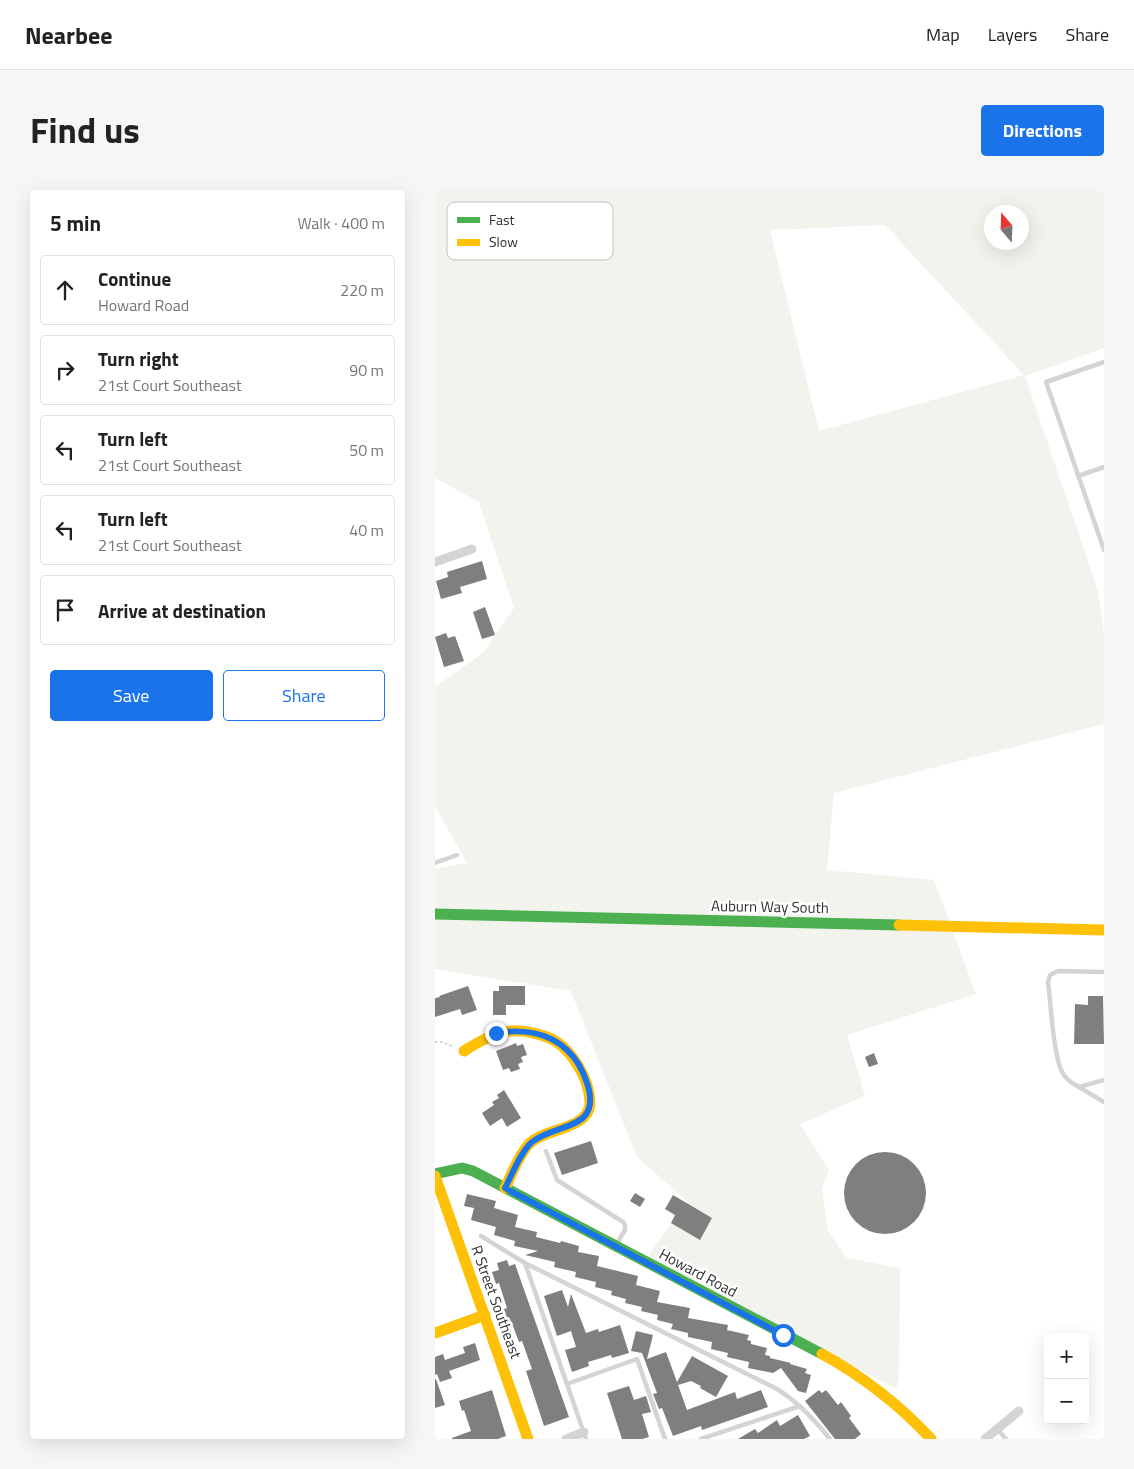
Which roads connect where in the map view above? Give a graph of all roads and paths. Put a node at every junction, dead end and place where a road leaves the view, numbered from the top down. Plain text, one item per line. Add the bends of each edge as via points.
1 (1104, 362) edge
2 (1104, 467) edge
3 (1078, 476) junction
4 (472, 549) dead end
5 (1104, 550) edge
6 (435, 562) edge
7 (457, 855) dead end
8 (435, 863) edge
9 (435, 914) edge
10 (1104, 930) edge
11 (1104, 972) edge
12 (435, 1042) edge
13 (464, 1051) joint
14 (1104, 1080) edge
15 (1079, 1087) junction
16 (1104, 1102) edge
17 (546, 1152) dead end
18 (435, 1175) edge
19 (505, 1188) junction
20 (481, 1236) dead end
21 (616, 1246) junction
22 (525, 1264) junction
23 (485, 1315) junction
24 (435, 1333) edge
25 (567, 1384) junction
26 (800, 1406) junction
27 (1019, 1411) dead end
28 (997, 1429) junction
29 (585, 1436) edge
30 (528, 1439) edge
31 (566, 1439) edge
32 (665, 1439) edge
33 (701, 1439) edge
34 (830, 1439) edge
35 (931, 1439) edge
36 (985, 1439) edge
37 (1006, 1439) edge

1 - 3 lane via 1046,382
2 - 3 lane
3 - 5 lane
4 - 6 street
7 - 8 lane
9 - 10 street, Auburn Way South
11 - 15 lane via 1059,971 1051,975 1048,982 1058,1062 1063,1074
12 - 13 path
13 - 19 street via 496,1033 511,1030 543,1036 569,1052 585,1078 591,1104 589,1110 574,1124 530,1143
14 - 15 lane
15 - 16 lane
17 - 21 lane via 557,1180 623,1222 625,1230
18 - 19 street, Howard Road via 462,1168
18 - 23 street, R Street Southeast
19 - 21 street, Howard Road
20 - 22 lane
21 - 35 street, Howard Road via 833,1360 900,1408
22 - 25 lane
22 - 26 lane via 777,1389
23 - 24 street
23 - 30 street, R Street Southeast
25 - 29 lane
25 - 32 lane via 637,1359
26 - 33 lane
26 - 34 lane
27 - 28 street
28 - 36 street
28 - 37 lane
29 - 31 street

